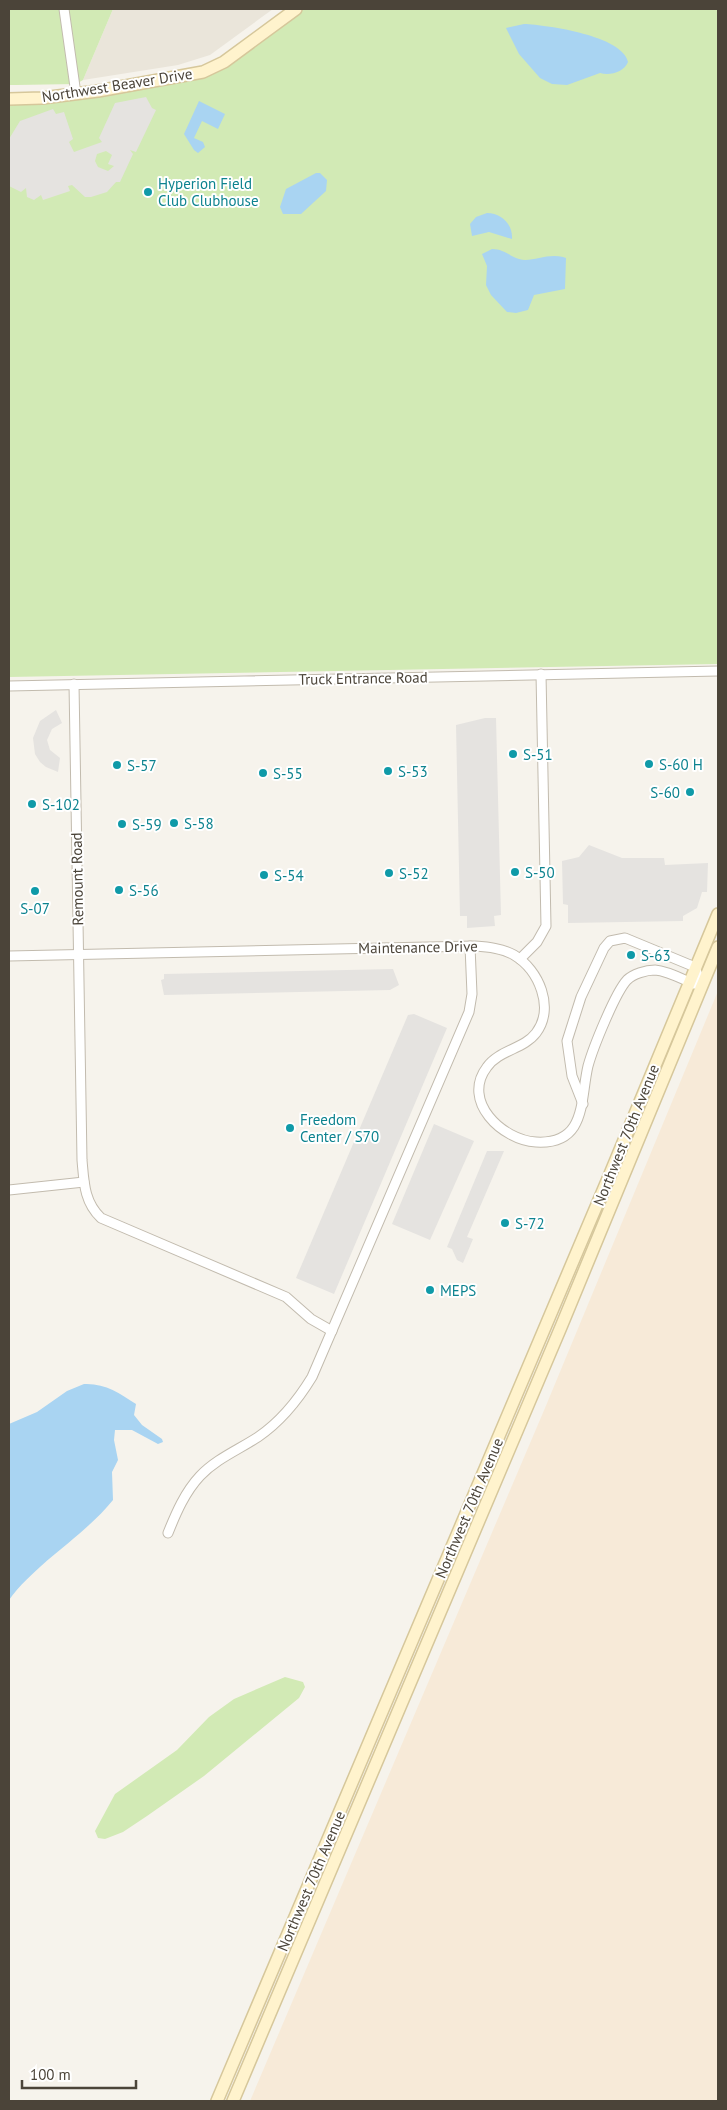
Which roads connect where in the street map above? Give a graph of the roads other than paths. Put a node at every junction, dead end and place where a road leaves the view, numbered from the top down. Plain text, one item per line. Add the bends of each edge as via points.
1 (64, 9) edge
2 (296, 9) edge
3 (76, 94) junction
4 (9, 99) edge
5 (718, 671) edge
6 (540, 674) junction
7 (74, 684) junction
8 (9, 686) edge
9 (718, 914) edge
10 (470, 946) junction
11 (718, 947) edge
12 (79, 954) junction
13 (9, 956) edge
14 (520, 959) junction
15 (696, 967) junction
16 (689, 982) junction
17 (702, 986) junction
18 (583, 1105) junction
19 (84, 1182) junction
20 (9, 1190) edge
21 (332, 1331) junction
22 (168, 1533) dead end
23 (218, 2101) edge
24 (233, 2101) edge

1 - 3 street
2 - 3 main road, Northwest Beaver Drive via 224,62 203,72
3 - 4 main road, Northwest Beaver Drive
5 - 6 street, Truck Entrance Road
6 - 7 street, Truck Entrance Road
6 - 14 street via 546,926 537,942
7 - 8 street, Truck Entrance Road
7 - 12 street, Remount Road
9 - 15 main road, Northwest 70th Avenue
10 - 12 street, Maintenance Drive
10 - 14 street, Maintenance Drive via 493,947
10 - 21 street via 472,994 469,1012
11 - 17 main road, Northwest 70th Avenue
12 - 13 street, Maintenance Drive
12 - 19 street, Remount Road
14 - 18 street via 541,988 546,1007 544,1017 527,1042 495,1058 487,1067 479,1089 485,1112 500,1130 536,1142 565,1136 579,1120
15 - 16 main road, Northwest 70th Avenue
15 - 17 street
15 - 18 street via 626,938 610,941 604,948 581,997 567,1041 572,1076
16 - 17 street
16 - 18 street via 656,970 644,971 627,980 591,1056
16 - 23 main road, Northwest 70th Avenue
17 - 24 main road, Northwest 70th Avenue
19 - 20 street
19 - 21 street, Remount Road via 87,1200 101,1218 286,1297 311,1319
21 - 22 street via 305,1389 268,1429 200,1476 186,1495

